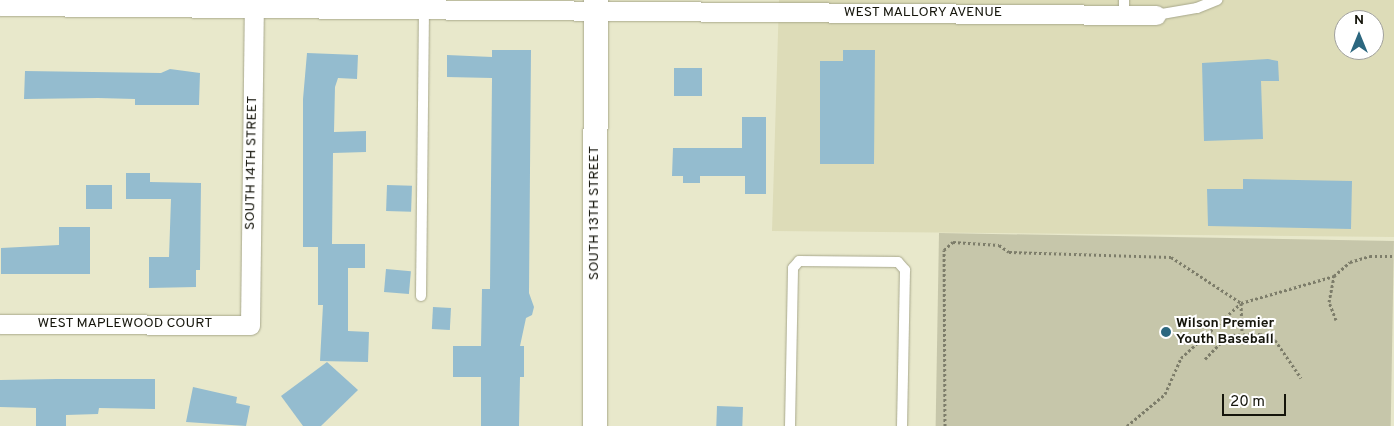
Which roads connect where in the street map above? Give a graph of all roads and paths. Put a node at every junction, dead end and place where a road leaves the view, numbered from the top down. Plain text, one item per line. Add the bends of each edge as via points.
1 (1217, 0) edge
2 (254, 4) edge
3 (596, 5) edge
4 (0, 6) edge
5 (413, 6) edge
6 (1124, 7) edge
7 (1156, 15) joint
8 (1394, 256) edge
9 (1334, 276) junction
10 (420, 296) dead end
11 (1241, 303) junction
12 (1336, 320) dead end
13 (0, 324) edge
14 (250, 325) joint
15 (1242, 332) junction
16 (1204, 359) dead end
17 (1301, 378) dead end
18 (595, 426) edge
19 (790, 426) edge
20 (902, 426) edge
21 (945, 426) edge
22 (1127, 426) edge

1 - 7 lane
2 - 4 street, WEST MALLORY AVENUE
2 - 5 street, WEST MALLORY AVENUE
2 - 14 street, SOUTH 14TH STREET
3 - 5 street, WEST MALLORY AVENUE
3 - 6 street, WEST MALLORY AVENUE
3 - 18 street, SOUTH 13TH STREET
5 - 10 lane
6 - 7 street, WEST MALLORY AVENUE
8 - 9 path via 1370,256 1350,262
9 - 11 path
9 - 12 path via 1329,302
11 - 15 path
11 - 21 path via 1170,257 1009,252 999,245 953,242 944,250
11 - 22 path via 1181,358 1165,394
13 - 14 street, WEST MAPLEWOOD COURT
15 - 16 path via 1228,335
15 - 17 path via 1274,340
19 - 20 lane via 793,268 799,261 898,262 906,270

